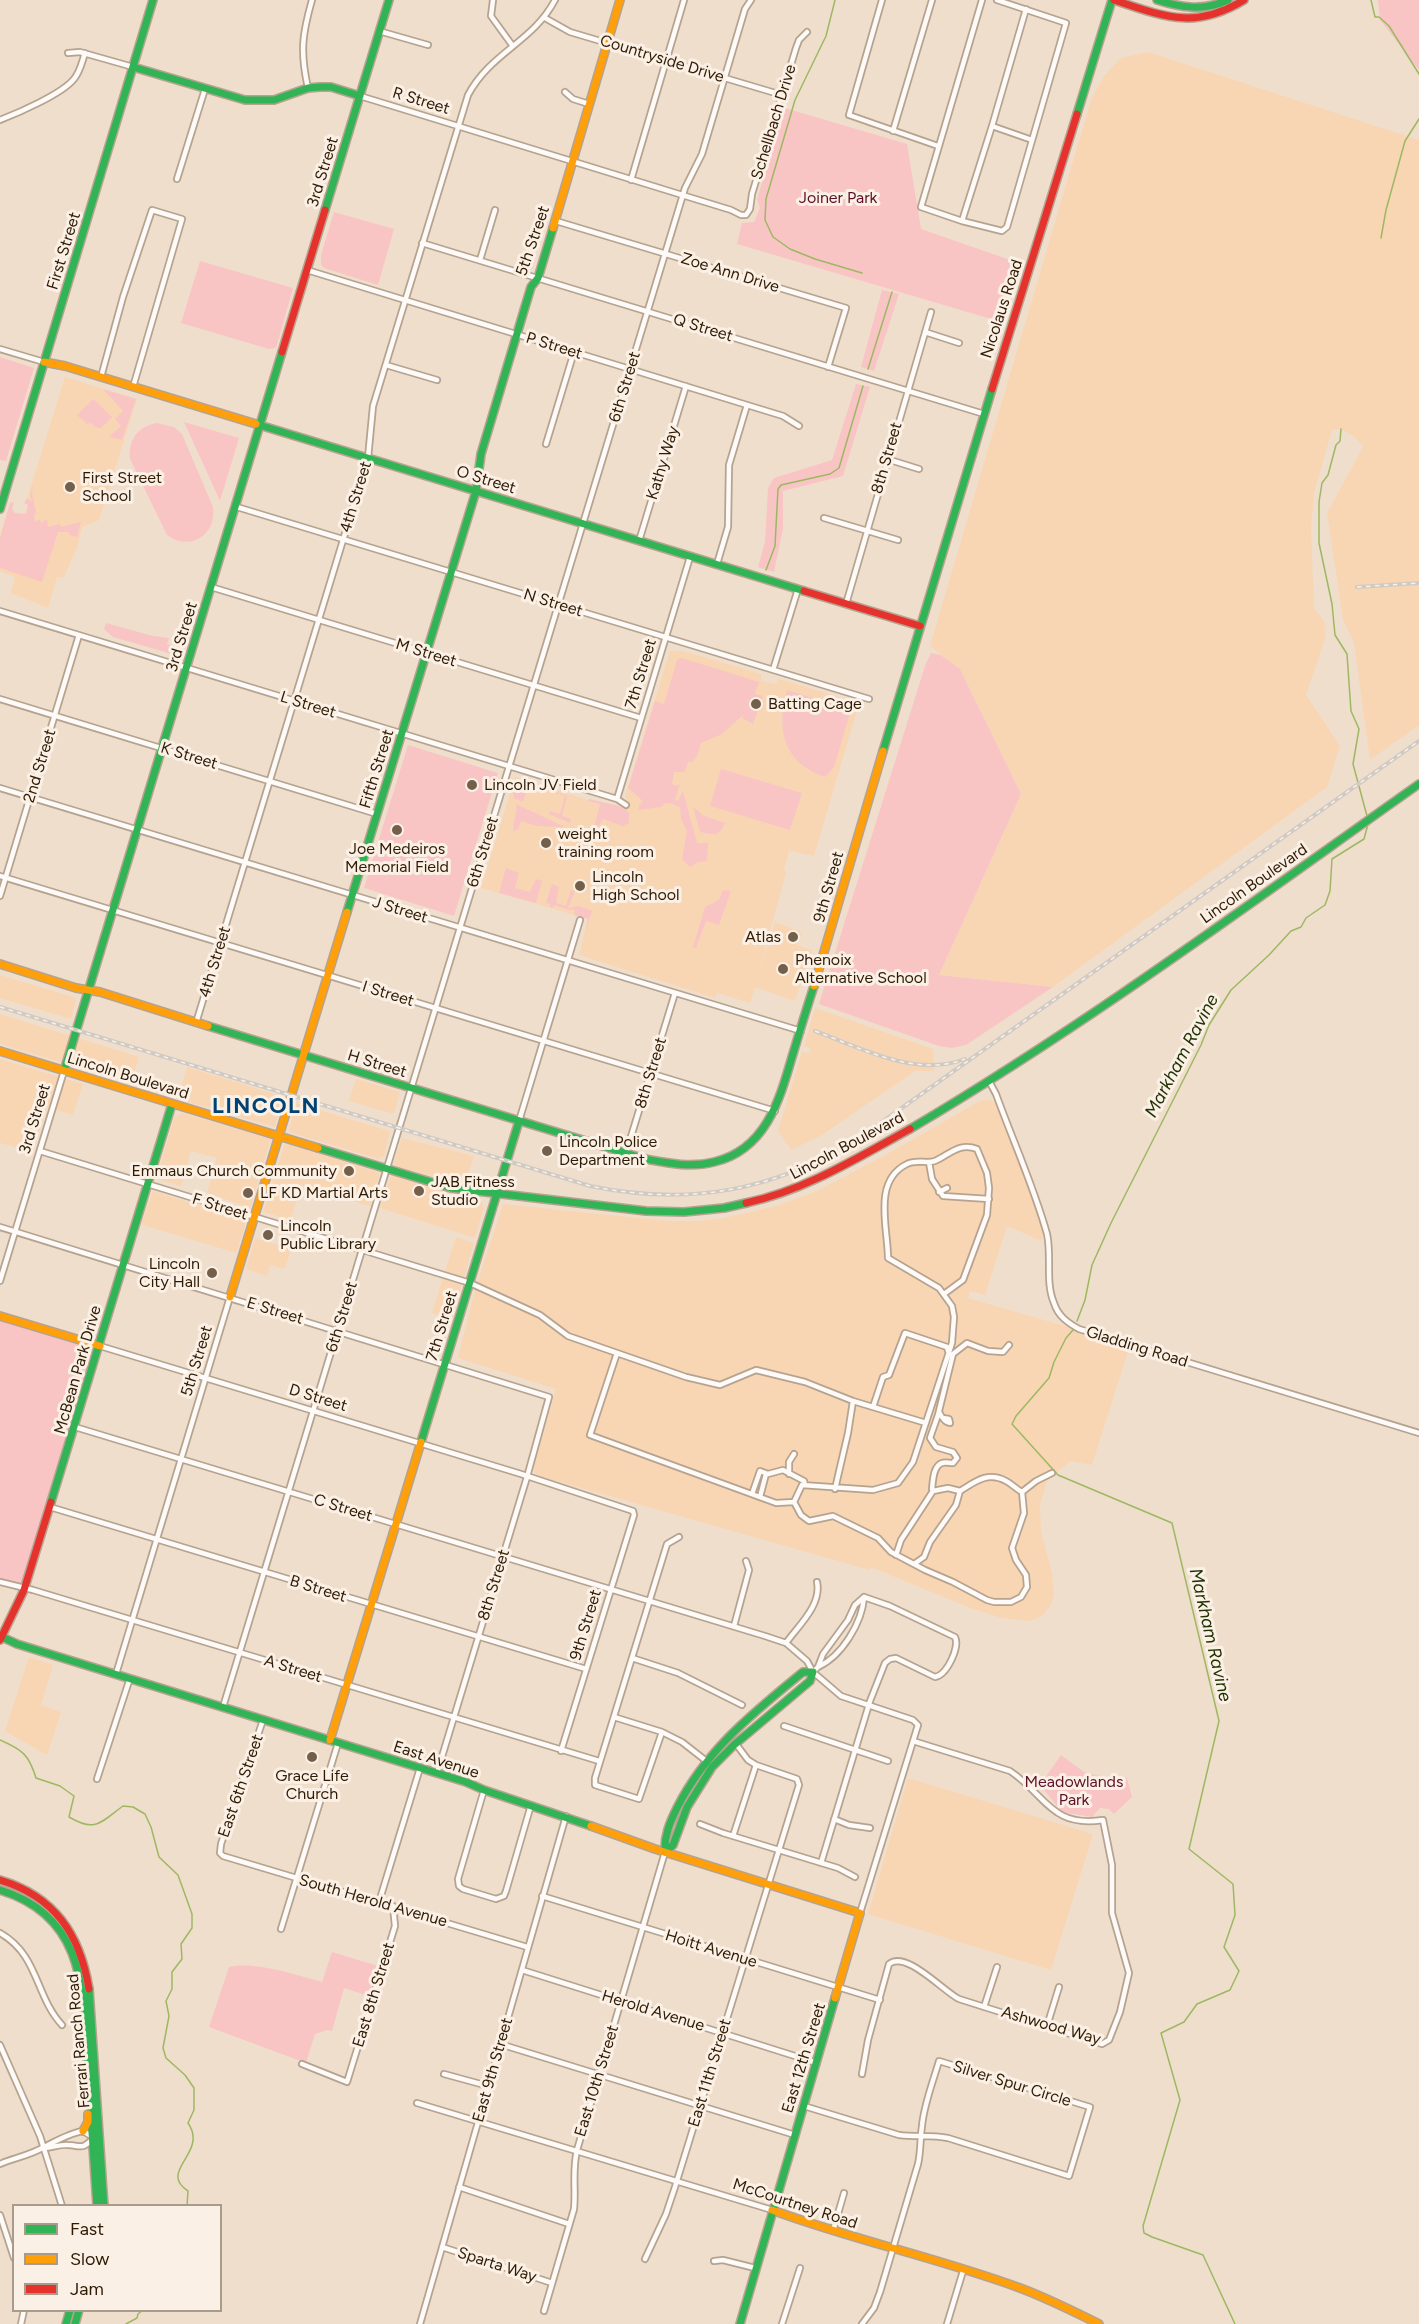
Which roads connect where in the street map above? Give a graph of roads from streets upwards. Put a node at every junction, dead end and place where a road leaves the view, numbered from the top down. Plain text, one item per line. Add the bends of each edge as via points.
1 (153, 0) edge
2 (312, 0) edge
3 (389, 0) edge
4 (493, 0) edge
5 (555, 0) edge
6 (620, 0) edge
7 (684, 0) edge
8 (751, 0) edge
9 (882, 0) edge
10 (932, 0) edge
11 (982, 0) edge
12 (998, 0) edge
13 (1113, 0) edge
14 (1157, 0) edge
15 (1228, 0) edge
16 (1244, 0) edge
17 (1026, 9) junction
18 (545, 18) junction
19 (379, 31) junction
20 (807, 32) dead end
21 (607, 43) junction
22 (428, 45) dead end
23 (512, 45) junction
24 (68, 52) dead end
25 (85, 53) junction
26 (666, 60) junction
27 (133, 67) junction
28 (724, 78) junction
29 (308, 88) junction
30 (205, 89) junction
31 (565, 92) dead end
32 (782, 95) junction
33 (360, 96) junction
34 (589, 104) junction
35 (0, 120) edge
36 (457, 126) junction
37 (992, 126) junction
38 (893, 131) junction
39 (1032, 140) junction
40 (938, 146) junction
41 (573, 162) junction
42 (177, 179) dead end
43 (631, 180) junction
44 (683, 195) junction
45 (495, 210) dead end
46 (746, 215) joint
47 (555, 221) junction
48 (962, 221) junction
49 (422, 243) junction
50 (665, 254) junction
51 (480, 260) junction
52 (308, 270) junction
53 (538, 278) junction
54 (405, 300) junction
55 (648, 312) junction
56 (931, 312) dead end
57 (924, 332) junction
58 (517, 334) junction
59 (959, 343) dead end
60 (0, 349) edge
61 (574, 352) junction
62 (44, 362) junction
63 (386, 364) junction
64 (828, 367) junction
65 (630, 368) junction
66 (100, 377) junction
67 (437, 380) dead end
68 (686, 386) junction
69 (133, 387) junction
70 (907, 391) junction
71 (747, 405) junction
72 (984, 414) junction
73 (261, 426) junction
74 (799, 426) dead end
75 (546, 444) dead end
76 (368, 458) junction
77 (887, 459) junction
78 (919, 469) dead end
79 (476, 491) junction
80 (2, 492) edge
81 (237, 507) junction
82 (0, 509) edge
83 (824, 518) dead end
84 (583, 524) junction
85 (866, 531) junction
86 (344, 539) junction
87 (898, 540) dead end
88 (639, 541) junction
89 (690, 556) junction
90 (717, 564) junction
91 (451, 572) junction
92 (212, 587) junction
93 (798, 589) junction
94 (846, 604) junction
95 (559, 605) junction
96 (0, 611) edge
97 (319, 620) junction
98 (920, 626) junction
99 (79, 635) junction
100 (666, 638) junction
101 (426, 653) junction
102 (187, 668) junction
103 (773, 670) junction
104 (534, 686) junction
105 (0, 699) edge
106 (869, 699) dead end
107 (294, 701) junction
108 (55, 716) junction
109 (641, 718) junction
110 (402, 734) junction
111 (162, 748) junction
112 (510, 766) junction
113 (270, 781) junction
114 (1419, 784) edge
115 (0, 788) edge
116 (30, 797) junction
117 (617, 799) junction
118 (626, 805) dead end
119 (377, 814) junction
120 (138, 830) junction
121 (245, 862) junction
122 (3, 877) edge
123 (352, 895) junction
124 (0, 896) edge
125 (113, 910) junction
126 (580, 920) dead end
127 (460, 928) junction
128 (220, 943) junction
129 (567, 961) junction
130 (0, 964) edge
131 (328, 975) junction
132 (89, 990) junction
133 (675, 993) junction
134 (435, 1008) junction
135 (196, 1023) junction
136 (801, 1031) junction
137 (543, 1041) junction
138 (0, 1051) edge
139 (304, 1056) junction
140 (64, 1071) junction
141 (650, 1073) junction
142 (989, 1081) junction
143 (411, 1088) junction
144 (172, 1104) junction
145 (775, 1111) junction
146 (519, 1121) junction
147 (279, 1136) junction
148 (748, 1148) joint
149 (40, 1151) junction
150 (626, 1153) junction
151 (929, 1162) junction
152 (387, 1169) junction
153 (147, 1184) junction
154 (947, 1188) dead end
155 (939, 1192) junction
156 (497, 1194) junction
157 (989, 1199) junction
158 (254, 1217) junction
159 (0, 1227) edge
160 (15, 1232) junction
161 (362, 1250) junction
162 (123, 1265) junction
163 (0, 1281) edge
164 (470, 1282) junction
165 (944, 1294) junction
166 (230, 1298) junction
167 (0, 1316) edge
168 (338, 1330) junction
169 (1009, 1345) dead end
170 (100, 1346) junction
171 (617, 1353) junction
172 (951, 1354) junction
173 (445, 1363) junction
174 (206, 1378) junction
175 (549, 1397) joint
176 (853, 1401) junction
177 (873, 1407) junction
178 (313, 1411) junction
179 (939, 1412) junction
180 (943, 1418) dead end
181 (926, 1423) junction
182 (75, 1427) junction
183 (1419, 1433) edge
184 (421, 1444) junction
185 (794, 1454) dead end
186 (181, 1459) junction
187 (1052, 1473) dead end
188 (766, 1474) junction
189 (789, 1474) junction
190 (528, 1477) junction
191 (805, 1485) junction
192 (836, 1489) junction
193 (933, 1491) junction
194 (960, 1491) junction
195 (289, 1492) junction
196 (1022, 1492) junction
197 (752, 1494) junction
198 (760, 1497) junction
199 (794, 1502) junction
200 (50, 1507) junction
201 (628, 1508) joint
202 (396, 1524) junction
203 (679, 1537) dead end
204 (157, 1539) junction
205 (896, 1555) junction
206 (503, 1557) junction
207 (746, 1561) dead end
208 (914, 1564) junction
209 (264, 1572) junction
210 (0, 1582) edge
211 (817, 1582) dead end
212 (25, 1589) junction
213 (611, 1589) junction
214 (864, 1597) junction
215 (650, 1601) junction
216 (372, 1604) junction
217 (132, 1620) junction
218 (734, 1626) junction
219 (479, 1636) junction
220 (1, 1638) edge
221 (786, 1643) junction
222 (240, 1653) junction
223 (632, 1658) junction
224 (586, 1670) junction
225 (815, 1670) junction
226 (116, 1674) junction
227 (130, 1678) junction
228 (347, 1686) junction
229 (742, 1705) dead end
230 (868, 1706) junction
231 (223, 1707) junction
232 (614, 1717) junction
233 (454, 1718) junction
234 (263, 1720) junction
235 (783, 1726) dead end
236 (662, 1732) junction
237 (913, 1741) junction
238 (334, 1742) junction
239 (736, 1744) junction
240 (855, 1750) junction
241 (561, 1751) junction
242 (705, 1760) junction
243 (599, 1761) junction
244 (888, 1761) dead end
245 (756, 1765) junction
246 (420, 1768) junction
247 (437, 1773) junction
248 (97, 1779) dead end
249 (702, 1782) junction
250 (484, 1790) junction
251 (531, 1805) junction
252 (566, 1816) junction
253 (834, 1819) junction
254 (700, 1824) dead end
255 (870, 1828) dead end
256 (733, 1836) junction
257 (663, 1842) junction
258 (673, 1845) junction
259 (655, 1849) junction
260 (779, 1850) junction
261 (665, 1852) junction
262 (220, 1853) joint
263 (677, 1856) junction
264 (821, 1863) junction
265 (855, 1877) dead end
266 (297, 1878) junction
267 (0, 1880) edge
268 (768, 1884) junction
269 (0, 1890) edge
270 (542, 1896) junction
271 (379, 1902) junction
272 (393, 1906) junction
273 (860, 1913) junction
274 (643, 1928) junction
275 (281, 1929) dead end
276 (0, 1933) edge
277 (527, 1947) junction
278 (745, 1959) junction
279 (997, 1967) dead end
280 (522, 1971) junction
281 (1059, 1987) dead end
282 (839, 1988) junction
283 (879, 2000) junction
284 (621, 2001) junction
285 (984, 2007) junction
286 (62, 2025) dead end
287 (1047, 2026) junction
288 (723, 2033) junction
289 (500, 2044) junction
290 (0, 2045) edge
291 (88, 2061) junction
292 (817, 2062) junction
293 (302, 2064) dead end
294 (444, 2074) dead end
295 (862, 2074) dead end
296 (599, 2076) junction
297 (488, 2086) junction
298 (417, 2103) dead end
299 (804, 2106) junction
300 (700, 2107) junction
301 (478, 2120) junction
302 (83, 2131) junction
303 (795, 2136) junction
304 (922, 2136) junction
305 (68, 2138) junction
306 (97, 2138) junction
307 (69, 2144) junction
308 (44, 2148) junction
309 (577, 2150) junction
310 (0, 2164) edge
311 (677, 2180) junction
312 (459, 2187) junction
313 (844, 2193) dead end
314 (62, 2204) edge
315 (97, 2204) edge
316 (104, 2204) edge
317 (772, 2210) junction
318 (0, 2215) edge
319 (569, 2224) junction
320 (833, 2231) junction
321 (442, 2247) junction
322 (893, 2249) junction
323 (12, 2252) edge
324 (645, 2259) dead end
325 (714, 2261) dead end
326 (755, 2268) junction
327 (800, 2268) dead end
328 (963, 2271) junction
329 (552, 2283) junction
330 (544, 2311) dead end
331 (420, 2324) edge
332 (740, 2324) edge
333 (782, 2324) edge
334 (862, 2324) edge
335 (947, 2324) edge
336 (1099, 2324) edge

1 - 27 street, First Street
2 - 29 street via 302,44
3 - 19 street, 3rd Street
4 - 23 street via 491,16
5 - 18 street, 4th Street
6 - 21 street, 5th Street
7 - 26 street
8 - 28 street, 6th Street
9 - 38 street via 849,115
10 - 38 street
11 - 40 street
12 - 17 street
13 - 16 street via 1161,20 1209,17
13 - 72 street, Nicolaus Road
14 - 15 street via 1196,9
17 - 37 street
17 - 39 street via 1066,22
18 - 21 street, Countryside Drive via 570,32
18 - 23 street, 4th Street
19 - 22 street
19 - 33 street, 3rd Street
20 - 32 street, Schellbach Drive via 799,40
21 - 26 street, Countryside Drive
21 - 34 street, 5th Street
23 - 36 street, 4th Street via 474,83
24 - 25 street, R Street
25 - 27 street, R Street
25 - 35 street via 81,68 66,86
26 - 28 street, Countryside Drive
26 - 43 street
27 - 30 street, R Street
27 - 62 street, First Street
28 - 32 street, Countryside Drive
28 - 44 street, 6th Street via 702,154
29 - 30 street, R Street via 259,102
29 - 33 street, R Street via 331,87
30 - 42 street
31 - 34 street
32 - 46 street, Schellbach Drive
33 - 36 street, R Street
33 - 52 street, 3rd Street
34 - 41 street, 5th Street
36 - 41 street, R Street
36 - 49 street, 4th Street
37 - 39 street
37 - 48 street
38 - 40 street
39 - 48 street via 1006,227 995,231
40 - 48 street via 921,207
41 - 43 street, R Street
41 - 47 street, 5th Street
43 - 44 street, R Street
44 - 46 street, R Street
44 - 50 street, 6th Street
45 - 51 street
47 - 50 street, Zoe Ann Drive
47 - 53 street, 5th Street
49 - 51 street, Q Street
49 - 54 street, 4th Street
50 - 55 street, 6th Street
50 - 64 street, Zoe Ann Drive via 846,308
51 - 53 street, Q Street
52 - 54 street, P Street
52 - 73 street, 3rd Street
53 - 55 street, Q Street
53 - 58 street, 5th Street via 531,287
54 - 58 street, P Street
54 - 63 street, 4th Street
55 - 64 street, Q Street
55 - 65 street, 6th Street
56 - 57 street, 8th Street
57 - 59 street
57 - 70 street, 8th Street
58 - 61 street, P Street
58 - 79 street, 5th Street via 481,453
60 - 62 street
61 - 65 street, P Street
61 - 75 street
62 - 66 street, O Street
62 - 80 street, First Street
63 - 67 street
63 - 76 street, 4th Street via 370,415
64 - 70 street, Q Street
65 - 68 street, P Street
65 - 84 street, 6th Street
66 - 69 street, O Street
66 - 69 street via 152,210 182,219
68 - 71 street, P Street
68 - 88 street, Kathy Way
69 - 73 street, O Street
70 - 72 street, Q Street
70 - 77 street, 8th Street
71 - 74 street, P Street via 783,416
71 - 90 street via 729,465 728,527
72 - 98 street, Nicolaus Road
73 - 76 street, O Street
73 - 81 street, 3rd Street
76 - 79 street, O Street
76 - 86 street, 4th Street
77 - 78 street
77 - 85 street, 8th Street
79 - 84 street, O Street
79 - 91 street, Fifth Street
80 - 82 street, First Street
81 - 86 street, N Street
81 - 92 street, 3rd Street
83 - 85 street
84 - 88 street, O Street
84 - 95 street, 6th Street
85 - 87 street
85 - 94 street, 8th Street
86 - 91 street, N Street
86 - 97 street, 4th Street
88 - 89 street, O Street
89 - 90 street, O Street
89 - 100 street, 7th Street
90 - 93 street, O Street
91 - 95 street, N Street
91 - 101 street, Fifth Street
92 - 97 street, M Street
92 - 102 street, 3rd Street
93 - 94 street, O Street
93 - 103 street
94 - 98 street, O Street
95 - 100 street, N Street
95 - 104 street, 6th Street
96 - 99 street, L Street
97 - 101 street, M Street
97 - 107 street, 4th Street
98 - 136 street, 9th Street
99 - 102 street, L Street
99 - 108 street, 2nd Street
100 - 103 street, N Street
100 - 109 street, 7th Street
101 - 104 street, M Street
101 - 110 street, Fifth Street
102 - 107 street, L Street
102 - 111 street, 3rd Street
103 - 106 street, N Street
104 - 109 street, M Street
104 - 112 street, 6th Street
105 - 108 street, K Street
107 - 110 street, L Street
107 - 113 street, 4th Street
108 - 111 street, K Street
108 - 116 street, 2nd Street
109 - 117 street, 7th Street
110 - 112 street, L Street
110 - 119 street, Fifth Street
111 - 113 street, K Street
111 - 120 street, 3rd Street
112 - 117 street, L Street
112 - 127 street, 6th Street
113 - 119 street, K Street
113 - 121 street, 4th Street
114 - 142 street, Lincoln Boulevard via 1127,990
115 - 116 street, J Street
116 - 120 street, J Street
116 - 122 street, 2nd Street
117 - 118 street, L Street
119 - 123 street, Fifth Street
120 - 121 street, J Street
120 - 125 street, 3rd Street
121 - 123 street, J Street
121 - 128 street, 4th Street
122 - 124 street, 2nd Street
122 - 125 street, I Street
123 - 127 street, J Street
123 - 131 street, Fifth Street
125 - 128 street, I Street
125 - 132 street, 3rd Street
126 - 129 street, 7th Street
127 - 129 street, J Street
127 - 134 street, 6th Street
128 - 131 street, I Street
128 - 135 street, 4th Street
129 - 133 street, J Street
129 - 137 street, 7th Street
130 - 132 street, H Street
131 - 134 street, I Street
131 - 139 street, Fifth Street
132 - 135 street, H Street
132 - 140 street, 3rd Street
133 - 136 street, J Street
133 - 141 street, 8th Street
134 - 137 street, I Street
134 - 143 street, 6th Street
135 - 139 street, H Street
136 - 145 street, 9th Street
137 - 141 street, I Street
137 - 146 street, 7th Street
138 - 140 street, Lincoln Boulevard
139 - 143 street, H Street
139 - 147 street, 5th Street
140 - 144 street, Lincoln Boulevard
140 - 149 street, 3rd Street
141 - 145 street, I Street
141 - 150 street, 8th Street
142 - 156 street, Lincoln Boulevard via 822,1178 743,1204 665,1212
142 - 183 street, Gladding Road via 1047,1235 1054,1304 1070,1324
143 - 146 street, H Street
143 - 152 street, 6th Street
144 - 147 street, Lincoln Boulevard
144 - 153 street, McBean Park Drive
145 - 148 street, 9th Street
146 - 150 street, H Street
146 - 156 street, 7th Street
147 - 152 street, Lincoln Boulevard
147 - 158 street, 5th Street
148 - 150 street, H Street via 734,1157 698,1163 657,1161
149 - 153 street, F Street
149 - 160 street, 3rd Street
151 - 155 street
151 - 157 street via 961,1147 977,1149 987,1173
151 - 165 street via 910,1162 900,1168 884,1196 888,1258 927,1279
152 - 156 street, Lincoln Boulevard via 451,1188
152 - 161 street, 6th Street
153 - 158 street, F Street
153 - 162 street, McBean Park Drive
154 - 155 street
155 - 157 street via 943,1196
156 - 164 street, 7th Street
157 - 165 street via 963,1280
158 - 161 street, F Street
158 - 166 street, 5th Street
159 - 160 street, E Street
160 - 162 street, E Street
160 - 163 street, 3rd Street
161 - 164 street, F Street
161 - 168 street, 6th Street
162 - 166 street, E Street
162 - 170 street, McBean Park Drive
164 - 171 street, F Street via 540,1315 568,1336
164 - 173 street, 7th Street
165 - 172 street via 954,1317
166 - 168 street, E Street
166 - 174 street, 5th Street
167 - 170 street, D Street
168 - 173 street, E Street
168 - 178 street, 6th Street
169 - 172 street via 1003,1352 967,1343
170 - 174 street, D Street
170 - 182 street, McBean Park Drive
171 - 176 street, F Street via 720,1385 756,1370 805,1382
171 - 197 street via 590,1435
172 - 177 street via 947,1347 904,1333
172 - 179 street via 953,1360
172 - 181 street
173 - 175 street, E Street
173 - 184 street, 7th Street
174 - 178 street, D Street
174 - 186 street, 5th Street
175 - 190 street, 8th Street
176 - 177 street, F Street
176 - 192 street
177 - 181 street, F Street
178 - 184 street, D Street
178 - 195 street, 6th Street
179 - 180 street
179 - 193 street via 931,1441 957,1458 939,1466 933,1477
181 - 192 street via 913,1462 898,1483 873,1490
182 - 186 street, C Street
182 - 200 street, McBean Park Drive
184 - 190 street, D Street
184 - 202 street, 7th Street
185 - 189 street
186 - 195 street, C Street
186 - 204 street, 5th Street
187 - 196 street
188 - 189 street via 783,1470
188 - 197 street via 758,1473
188 - 198 street
189 - 191 street
190 - 201 street, D Street
190 - 206 street, 8th Street
191 - 192 street
191 - 199 street
193 - 194 street
193 - 205 street via 901,1540
194 - 196 street via 987,1477 1002,1479
194 - 208 street via 956,1505 924,1557
195 - 202 street, C Street
195 - 209 street, 6th Street
196 - 208 street via 1024,1513 1012,1548 1027,1582 1025,1592 1016,1600 994,1602
197 - 198 street
198 - 199 street via 776,1503
199 - 205 street via 809,1521 833,1516 878,1538
200 - 204 street, B Street
200 - 212 street, McBean Park Drive
201 - 213 street, 9th Street via 634,1515
202 - 206 street, C Street
202 - 216 street, 7th Street
203 - 215 street via 667,1544
204 - 209 street, B Street
204 - 217 street, 5th Street
205 - 208 street
206 - 213 street, C Street
206 - 219 street, 8th Street
207 - 218 street via 749,1570
209 - 216 street, B Street
209 - 222 street, 6th Street
210 - 212 street, A Street
211 - 221 street via 815,1603
212 - 217 street, A Street
212 - 220 street, McBean Park Drive
213 - 215 street, C Street
213 - 224 street, 9th Street
214 - 225 street via 855,1605
214 - 225 street via 863,1609 851,1632 828,1663
214 - 230 street via 955,1636 957,1641 940,1676 890,1659
215 - 218 street, C Street
215 - 223 street
216 - 219 street, B Street
216 - 228 street, 7th Street
217 - 222 street, A Street
217 - 226 street, 5th Street
218 - 221 street, C Street
219 - 224 street, B Street
219 - 233 street, 8th Street
220 - 226 street, East Avenue
221 - 225 street
222 - 228 street, A Street
222 - 231 street, 6th Street
223 - 229 street via 686,1676
223 - 232 street
224 - 241 street, 9th Street
225 - 230 street via 841,1696
225 - 239 street via 810,1681
225 - 242 street via 803,1672 726,1736
226 - 227 street, East Avenue
227 - 231 street, East Avenue
227 - 248 street
228 - 233 street, A Street
228 - 238 street, 7th Street
230 - 237 street via 913,1720 918,1725
230 - 240 street
231 - 234 street, East Avenue
232 - 236 street
232 - 243 street
233 - 241 street, A Street
233 - 247 street, 8th Street
234 - 238 street, East Avenue
234 - 262 street, East 6th Street
235 - 240 street
236 - 242 street
236 - 243 street via 639,1799 595,1785
237 - 273 street
237 - 287 street, Ashwood Way via 1010,1771 1056,1813 1071,1820 1103,1820 1112,1865 1112,1913 1129,1973 1120,2012 1107,2043 1102,2044
238 - 246 street, East Avenue
238 - 266 street
239 - 245 street
239 - 249 street
240 - 244 street
240 - 253 street
241 - 243 street, A Street
242 - 249 street
242 - 257 street via 678,1802
245 - 256 street
245 - 260 street, East 11th Street via 797,1779 799,1785
246 - 247 street, East Avenue
246 - 271 street
247 - 250 street, East Avenue
249 - 258 street via 687,1807
250 - 251 street, East Avenue
250 - 251 street via 458,1879 463,1889 496,1899 504,1896
251 - 252 street, East Avenue
252 - 259 street, East Avenue
252 - 270 street, East 9th Street
253 - 255 street
253 - 264 street
254 - 256 street
256 - 260 street
257 - 259 street
257 - 261 street
258 - 261 street
258 - 263 street
259 - 261 street, East Avenue
260 - 264 street
260 - 268 street, East 11th Street
261 - 263 street, East Avenue
261 - 274 street, East 10th Street
262 - 266 street, South Herold Avenue
263 - 268 street, East Avenue
264 - 265 street
266 - 271 street, South Herold Avenue
266 - 275 street
267 - 306 street, Ferrari Ranch Road via 24,1889 59,1914 85,1962
268 - 273 street, East Avenue
268 - 278 street, East 11th Street
269 - 291 street, Ferrari Ranch Road via 39,1909 71,1945 81,1979
270 - 274 street, Hoitt Avenue
270 - 277 street, East 9th Street
271 - 272 street, South Herold Avenue
272 - 277 street, South Herold Avenue
272 - 293 street, East 8th Street via 395,1926 347,2082
273 - 282 street, East 12th Street
274 - 278 street, Hoitt Avenue
274 - 284 street, East 10th Street
276 - 286 street via 16,1943 28,1958 50,2008
277 - 280 street, East 9th Street
278 - 282 street, Hoitt Avenue
278 - 288 street, East 11th Street
279 - 285 street
280 - 284 street, Herold Avenue
280 - 289 street, East 9th Street
281 - 287 street
282 - 283 street, Hoitt Avenue
282 - 292 street, East 12th Street
283 - 285 street, Ashwood Way via 889,1964 898,1960 921,1971 952,1996
283 - 295 street
284 - 288 street, Herold Avenue
284 - 296 street, East 10th Street
285 - 287 street, Ashwood Way
288 - 292 street, Herold Avenue
288 - 300 street, East 11th Street
289 - 296 street
289 - 297 street, East 9th Street
290 - 308 street
291 - 302 street via 88,2122
291 - 306 street, Ferrari Ranch Road
292 - 299 street, East 12th Street
294 - 297 street
296 - 300 street
296 - 309 street, East 10th Street
297 - 301 street, East 9th Street
298 - 301 street, McCourtney Road
299 - 303 street, East 12th Street
299 - 304 street via 899,2135
300 - 303 street
300 - 311 street, East 11th Street
301 - 309 street, McCourtney Road
301 - 312 street, East 9th Street
302 - 305 street
302 - 306 street
303 - 317 street, East 12th Street
304 - 304 street, Silver Spur Circle via 948,2138 1069,2176 1090,2107 939,2061 924,2113
304 - 322 street via 918,2164
305 - 307 street
305 - 308 street
306 - 307 street via 85,2147
306 - 315 street, Ferrari Ranch Road
306 - 316 street, Ferrari Ranch Road
307 - 308 street
308 - 310 street
308 - 314 street
309 - 311 street, McCourtney Road
309 - 319 street, East 10th Street
311 - 317 street, McCourtney Road
311 - 324 street, East 11th Street
312 - 319 street
312 - 321 street, East 9th Street
313 - 320 street
317 - 320 street, McCourtney Road
317 - 326 street, East 12th Street
318 - 323 street
319 - 329 street, East 10th Street
320 - 322 street, McCourtney Road
321 - 329 street, Sparta Way
321 - 331 street, East 9th Street
322 - 328 street, McCourtney Road
322 - 334 street via 877,2301
325 - 326 street
326 - 332 street, East 12th Street
327 - 333 street
328 - 335 street
328 - 336 street, McCourtney Road via 1054,2300
329 - 330 street, East 10th Street

